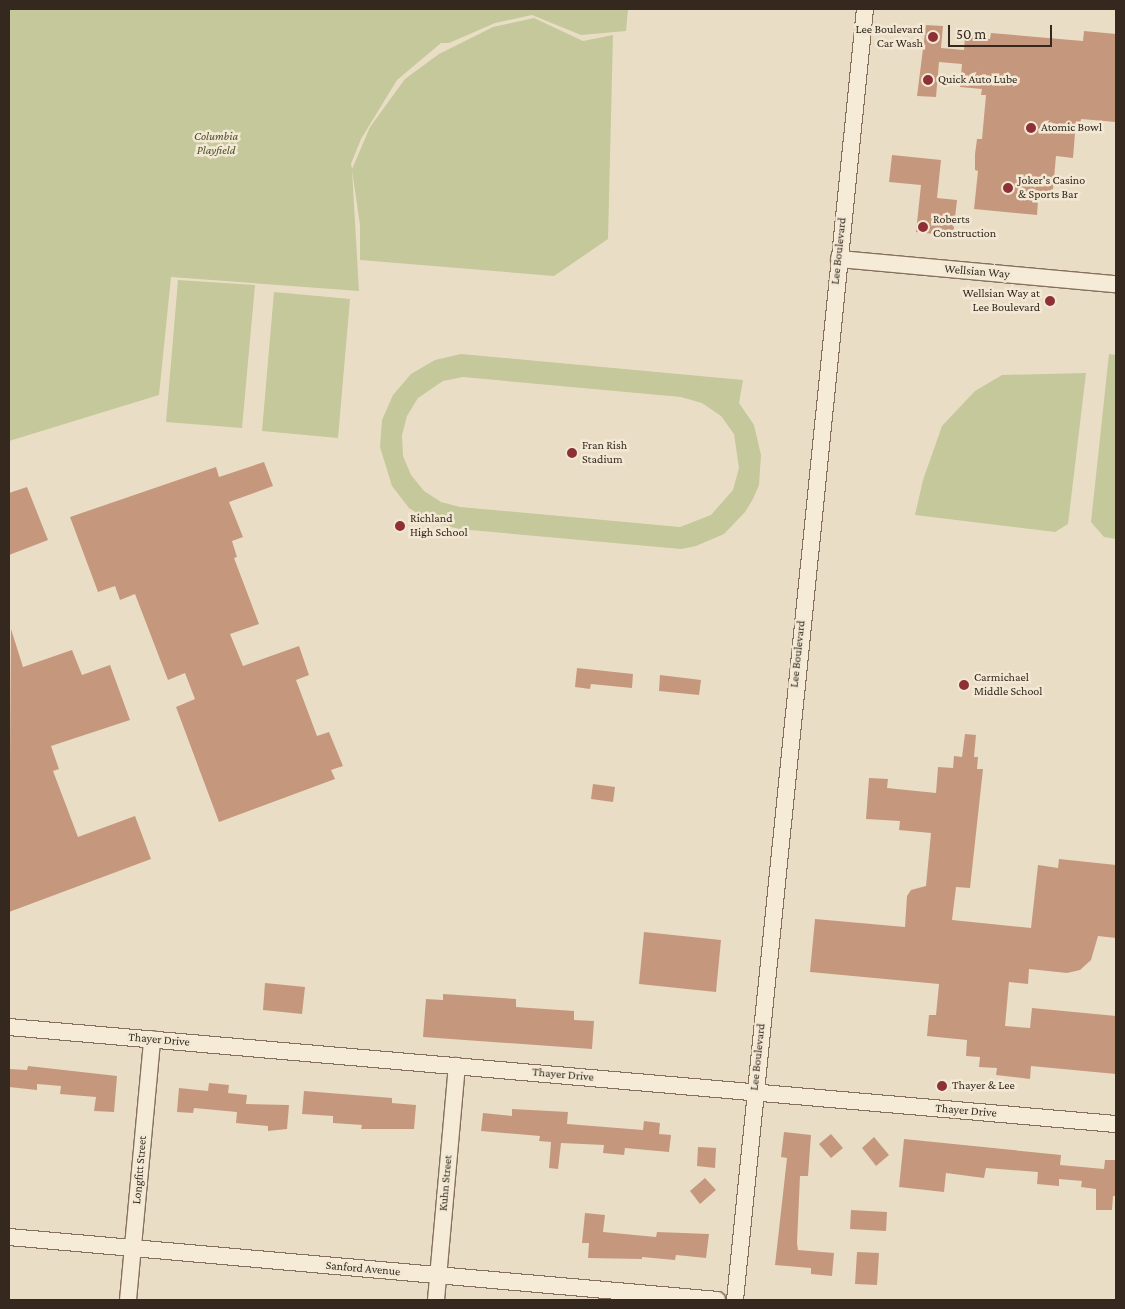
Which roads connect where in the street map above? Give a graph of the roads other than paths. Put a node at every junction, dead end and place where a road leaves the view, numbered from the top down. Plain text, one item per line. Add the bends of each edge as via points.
1 (865, 9) edge
2 (838, 259) junction
3 (1116, 284) edge
4 (9, 1027) edge
5 (152, 1039) junction
6 (457, 1066) junction
7 (754, 1092) junction
8 (1116, 1124) edge
9 (9, 1237) edge
10 (132, 1249) junction
11 (438, 1276) junction
12 (128, 1300) edge
13 (436, 1300) edge
14 (717, 1300) edge
15 (735, 1300) edge

1 - 2 street, Lee Boulevard
2 - 3 street, Wellsian Way
2 - 7 street, Lee Boulevard
4 - 5 street, Thayer Drive
5 - 6 street, Thayer Drive
5 - 10 street, Longfitt Street
6 - 7 street, Thayer Drive
6 - 11 street, Kuhn Street
7 - 8 street, Thayer Drive
7 - 15 street, Lee Boulevard
9 - 10 street, Sanford Avenue
10 - 11 street, Sanford Avenue
10 - 12 street, Longfitt Street
11 - 13 street, Kuhn Street
11 - 14 street, Sanford Avenue

